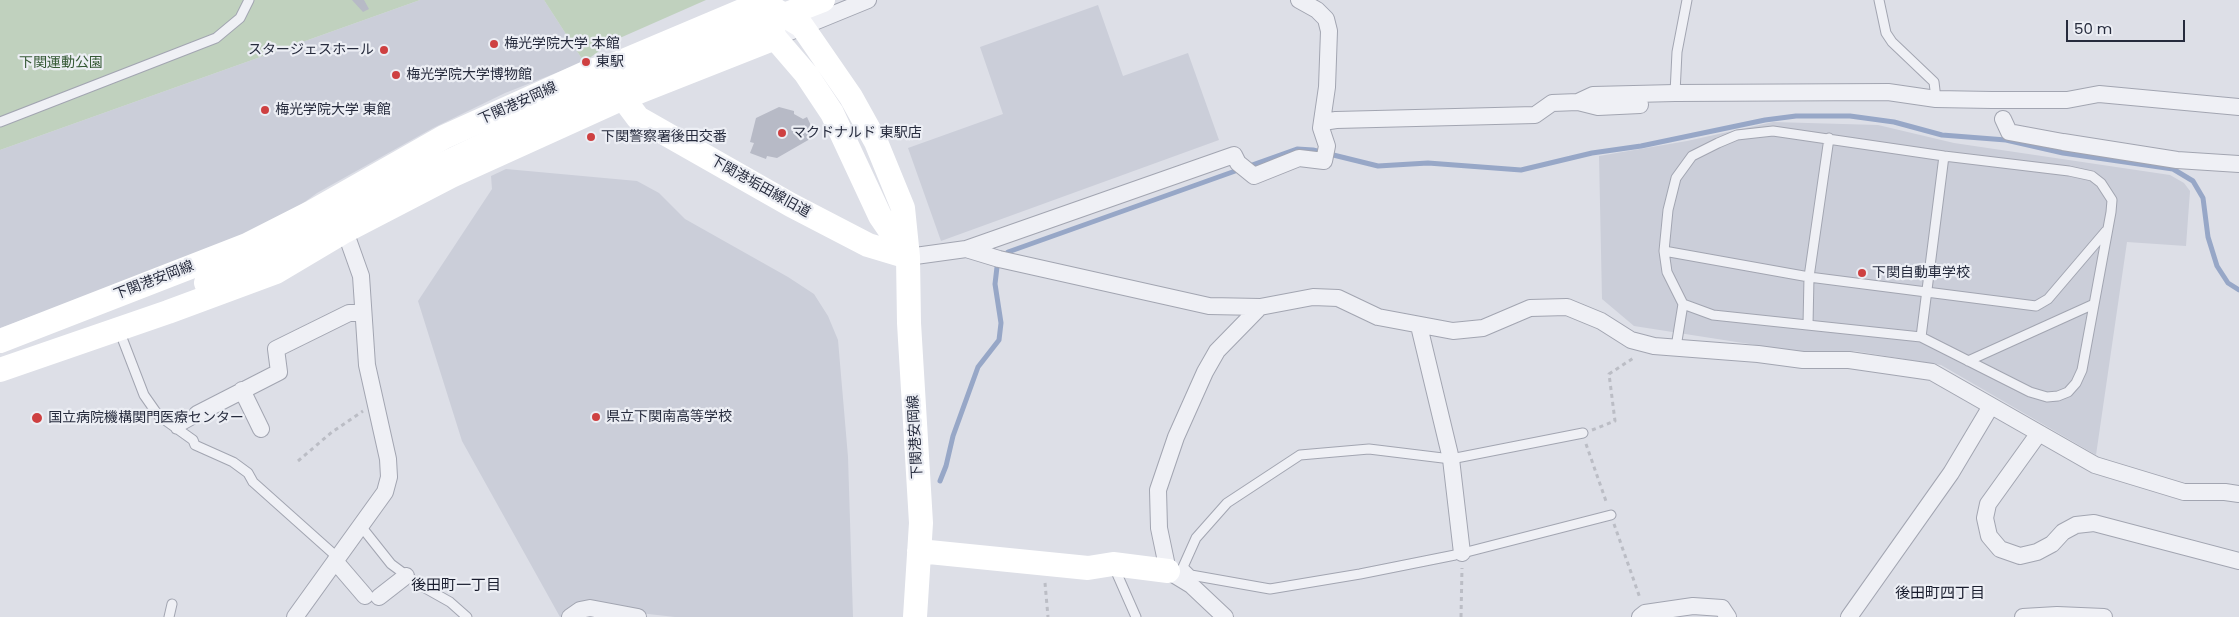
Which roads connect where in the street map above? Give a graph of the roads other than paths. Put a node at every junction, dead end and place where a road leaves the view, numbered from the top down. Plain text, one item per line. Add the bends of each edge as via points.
1 (249, 0) edge
2 (823, 0) edge
3 (868, 0) edge
4 (1300, 0) edge
5 (1687, 0) edge
6 (1879, 0) edge
7 (764, 1) edge
8 (802, 26) junction
9 (775, 38) junction
10 (1675, 93) junction
11 (1756, 93) junction
12 (623, 98) junction
13 (1936, 99) junction
14 (1578, 102) junction
15 (2239, 107) edge
16 (2003, 119) dead end
17 (0, 122) edge
18 (1323, 122) junction
19 (1829, 138) junction
20 (1944, 156) junction
21 (2239, 164) edge
22 (2107, 230) junction
23 (346, 231) junction
24 (966, 249) junction
25 (1664, 251) junction
26 (908, 257) junction
27 (1809, 277) junction
28 (1928, 291) junction
29 (1683, 304) junction
30 (2094, 304) junction
31 (1260, 307) junction
32 (362, 313) junction
33 (1808, 325) junction
34 (1419, 326) junction
35 (118, 329) junction
36 (1921, 337) junction
37 (0, 341) edge
38 (1676, 348) junction
39 (0, 356) edge
40 (1968, 361) junction
41 (0, 370) edge
42 (242, 390) junction
43 (1991, 406) junction
44 (197, 414) joint
45 (176, 429) junction
46 (261, 429) dead end
47 (2039, 432) junction
48 (1583, 433) road end
49 (1451, 459) junction
50 (2239, 494) edge
51 (1611, 514) road end
52 (360, 525) junction
53 (919, 551) junction
54 (1462, 553) junction
55 (336, 559) junction
56 (2239, 561) edge
57 (1113, 564) junction
58 (1168, 571) junction
59 (406, 576) junction
60 (172, 604) dead end
61 (1642, 615) edge
62 (616, 616) edge
63 (169, 617) edge
64 (295, 617) edge
65 (467, 617) edge
66 (570, 617) edge
67 (638, 617) edge
68 (915, 617) edge
69 (1136, 617) edge
70 (1225, 617) edge
71 (1728, 617) edge
72 (1849, 617) edge
73 (2023, 617) edge
74 (2104, 617) edge

1 - 17 lane via 240,18 216,38
2 - 39 main road, bridge via 544,116 387,191 300,240 206,283
3 - 8 street
4 - 18 street via 1326,19 1329,31
5 - 10 lane via 1677,52
6 - 13 lane via 1886,33 1934,82
7 - 8 main road, 下関港安岡線
7 - 9 main road
7 - 37 main road, 下関港安岡線 via 616,64 590,71 444,137 247,245
8 - 9 street
8 - 26 main road, 下関港安岡線 via 851,97 876,142 903,208
9 - 12 main road
9 - 26 main road via 806,74 832,113 880,216
10 - 11 street
10 - 14 street via 1594,95
11 - 13 street via 1888,92
11 - 14 street via 1757,101 1598,107
12 - 23 main road via 451,176
12 - 26 main road, 下関港垢田線旧道 via 638,118 791,204 868,246
13 - 15 street via 2067,100 2098,94
14 - 18 street via 1552,103 1535,115
16 - 21 street via 2009,132 2177,160
18 - 24 street via 1324,161 1299,158 1252,175 1234,155
19 - 20 lane
19 - 25 lane via 1773,131 1737,135 1692,156 1676,178 1668,210
19 - 27 lane
20 - 22 lane via 2092,176 2107,189 2112,200
20 - 28 lane
22 - 28 lane via 2041,305
22 - 30 lane
23 - 32 street via 361,276
23 - 35 main road via 276,272
24 - 26 street
24 - 31 street via 1209,306
25 - 27 lane
25 - 29 lane via 1667,272
26 - 53 main road, 下関港安岡線
27 - 28 lane
27 - 33 lane
28 - 36 lane
29 - 33 lane via 1713,315
29 - 38 lane
30 - 40 lane
30 - 40 lane via 2082,370 2068,392 2047,397 2030,392
31 - 34 street via 1313,297 1338,298 1378,317
31 - 58 street via 1217,351 1188,406 1176,437 1158,490 1159,528
32 - 42 street via 349,313 276,349 279,372
32 - 52 street via 367,365 389,477 385,492
33 - 36 lane
34 - 38 street via 1453,331 1483,328 1530,308 1567,308 1600,321 1631,340
34 - 49 street
35 - 41 main road
35 - 45 lane via 146,400
36 - 40 lane
38 - 43 street via 1803,360 1849,360 1918,369 1932,372
42 - 44 street
42 - 46 street
43 - 47 street
43 - 72 street via 1951,474
44 - 45 lane
45 - 55 lane via 193,440 195,445 233,462 248,473 253,482
47 - 50 street via 2104,468 2184,492
47 - 56 street via 1988,504 1985,518 1990,536 2000,549 2020,556 2037,552 2076,525 2094,523
48 - 49 lane
49 - 54 street
49 - 54 lane via 1369,449 1300,455 1227,503 1196,538 1183,567 1191,575 1270,589
51 - 54 lane
52 - 55 street
52 - 59 lane via 391,564
53 - 57 main road via 1088,568
53 - 68 main road, 下関港安岡線
55 - 59 street via 372,597
55 - 64 street
57 - 58 main road
57 - 69 lane
58 - 70 street via 1191,585
59 - 65 lane via 450,602
60 - 63 lane
61 - 71 street via 1693,606 1722,608
62 - 66 street via 590,608
62 - 67 street
73 - 74 street

